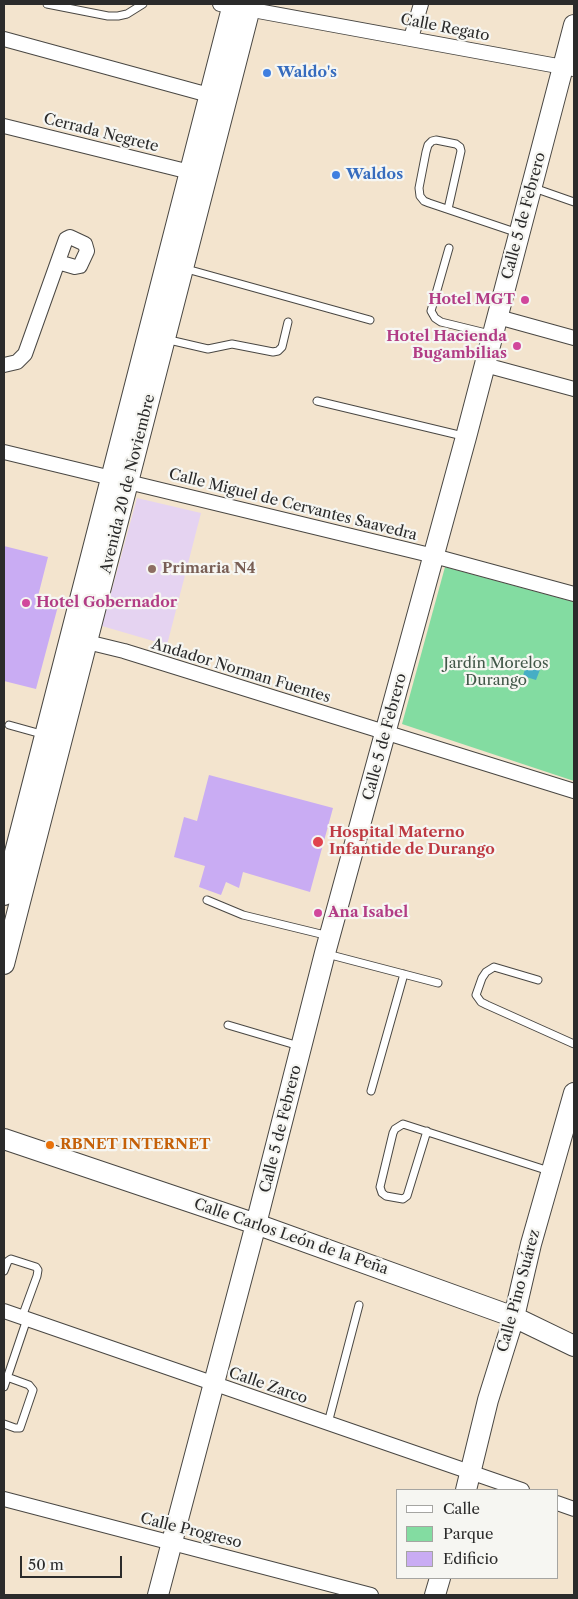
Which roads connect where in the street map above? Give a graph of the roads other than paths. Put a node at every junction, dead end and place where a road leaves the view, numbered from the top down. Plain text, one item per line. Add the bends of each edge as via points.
1 (48, 4) edge
2 (143, 4) edge
3 (421, 4) edge
4 (237, 5) edge
5 (574, 25) edge
6 (411, 38) junction
7 (4, 39) edge
8 (569, 68) edge
9 (209, 95) junction
10 (4, 126) edge
11 (190, 172) junction
12 (532, 186) junction
13 (574, 202) edge
14 (448, 210) junction
15 (519, 234) junction
16 (449, 248) dead end
17 (58, 262) dead end
18 (183, 268) junction
19 (370, 320) dead end
20 (288, 322) dead end
21 (495, 326) junction
22 (574, 338) edge
23 (165, 339) junction
24 (4, 365) edge
25 (485, 365) junction
26 (574, 389) edge
27 (317, 401) dead end
28 (466, 437) junction
29 (4, 452) edge
30 (119, 479) junction
31 (434, 556) junction
32 (574, 594) edge
33 (87, 642) junction
34 (9, 725) dead end
35 (386, 733) junction
36 (45, 735) junction
37 (574, 792) edge
38 (4, 895) edge
39 (207, 900) dead end
40 (328, 945) junction
41 (4, 964) edge
42 (404, 974) junction
43 (538, 980) dead end
44 (438, 983) dead end
45 (228, 1025) dead end
46 (574, 1044) edge
47 (302, 1047) junction
48 (371, 1091) dead end
49 (574, 1093) edge
50 (427, 1131) junction
51 (4, 1139) edge
52 (551, 1172) junction
53 (256, 1224) junction
54 (4, 1271) edge
55 (359, 1305) dead end
56 (4, 1310) edge
57 (514, 1317) junction
58 (25, 1318) junction
59 (574, 1346) edge
60 (8, 1377) junction
61 (214, 1384) junction
62 (4, 1388) edge
63 (328, 1423) junction
64 (4, 1424) edge
65 (469, 1481) edge
66 (516, 1489) edge
67 (4, 1499) edge
68 (558, 1503) edge
69 (574, 1509) edge
70 (172, 1543) junction
71 (440, 1579) edge
72 (158, 1595) edge
73 (371, 1595) edge
74 (435, 1595) edge

1 - 2 lane via 108,16 127,14
3 - 6 street
4 - 6 street, Calle Regato
4 - 9 street, Avenida 20 de Noviembre
4 - 18 street, Avenida 20 de Noviembre
5 - 8 street, Calle 5 de Febrero
6 - 8 street, Calle Regato
7 - 9 street
8 - 12 street, Calle 5 de Febrero
9 - 11 street, Avenida 20 de Noviembre
10 - 11 street, Cerrada Negrete
11 - 30 street, Avenida 20 de Noviembre
12 - 13 lane
12 - 15 street, Calle 5 de Febrero
14 - 14 lane via 461,151 456,144 436,140 426,152 420,196 428,203
14 - 15 lane
15 - 21 street, Calle 5 de Febrero
16 - 21 lane via 431,311 435,318 441,322
17 - 24 street via 25,354 17,362
18 - 19 lane
18 - 23 street, Avenida 20 de Noviembre
20 - 23 lane via 282,347 273,352 232,344 208,349
21 - 22 street
21 - 25 street, Calle 5 de Febrero
23 - 30 street, Avenida 20 de Noviembre
25 - 26 street
25 - 28 street, Calle 5 de Febrero
27 - 28 lane
28 - 31 street, Calle 5 de Febrero
29 - 30 street, Calle Miguel de Cervantes Saavedra
30 - 31 street, Calle Miguel de Cervantes Saavedra
30 - 33 street, Avenida 20 de Noviembre
30 - 36 street, Avenida 20 de Noviembre
31 - 32 street, Calle Miguel de Cervantes Saavedra
31 - 35 street, Calle 5 de Febrero
33 - 35 street, Andador Norman Fuentes
33 - 41 street, Avenida 20 de Noviembre
34 - 36 lane
35 - 37 street, Andador Norman Fuentes
35 - 40 street, Calle 5 de Febrero
36 - 38 street, Avenida 20 de Noviembre
39 - 40 lane
40 - 42 lane
40 - 47 street, Calle 5 de Febrero
42 - 44 lane
42 - 48 lane
43 - 46 lane via 494,968 486,972 476,995 480,1002
45 - 47 lane
47 - 53 street, Calle 5 de Febrero
49 - 52 street, Calle Pino Suárez
50 - 50 lane via 407,1196 403,1199 386,1196 380,1187 395,1129 404,1124
50 - 52 lane
51 - 53 street, Calle Carlos León de la Peña
52 - 57 street, Calle Pino Suárez
53 - 57 street, Calle Carlos León de la Peña
53 - 61 street, Calle 5 de Febrero
54 - 58 lane via 12,1259 38,1270
55 - 63 lane
56 - 58 street, Calle Zarco
57 - 59 street, Calle Carlos León de la Peña
57 - 65 street, Calle Pino Suárez via 488,1400
58 - 60 lane
58 - 61 street, Calle Zarco
60 - 62 lane
60 - 64 lane via 29,1385 32,1390 20,1428
61 - 63 street, Calle Zarco
61 - 70 street, Calle 5 de Febrero
63 - 65 street, Calle Zarco
65 - 66 street, Calle Zarco
67 - 70 street, Calle Progreso
68 - 69 street
70 - 72 street, Calle 5 de Febrero
70 - 73 street, Calle Progreso
71 - 74 street

